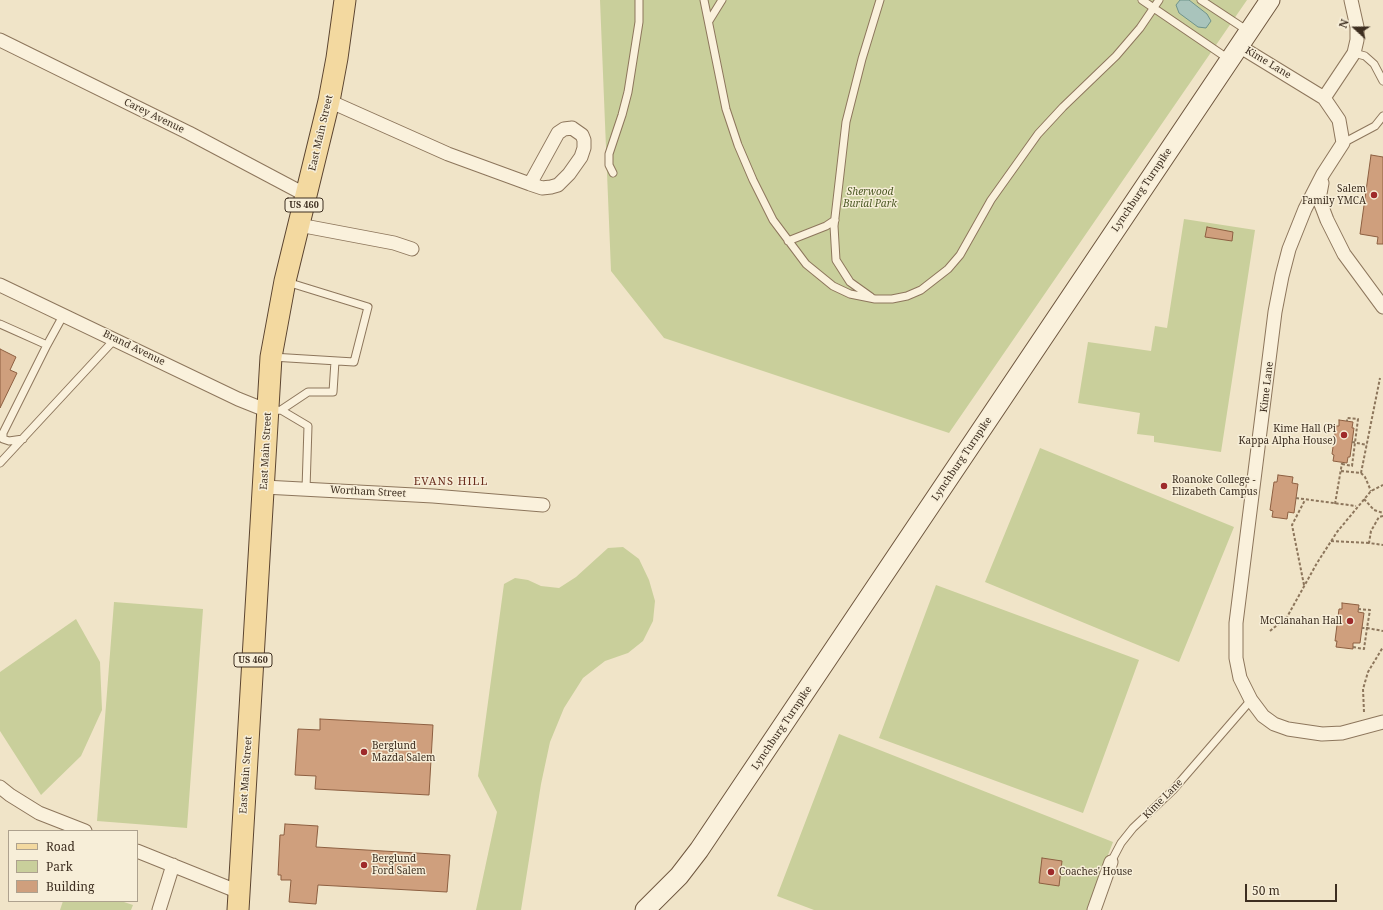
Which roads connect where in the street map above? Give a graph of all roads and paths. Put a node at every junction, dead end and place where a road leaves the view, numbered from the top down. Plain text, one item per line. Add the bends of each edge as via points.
1 (345, 0) edge
2 (639, 0) edge
3 (704, 0) edge
4 (722, 0) edge
5 (880, 0) edge
6 (1142, 0) edge
7 (1159, 0) edge
8 (1201, 0) edge
9 (1270, 0) edge
10 (1351, 0) edge
11 (1154, 8) junction
12 (709, 20) junction
13 (0, 40) edge
14 (1239, 46) junction
15 (1354, 54) junction
16 (1383, 81) edge
17 (1324, 98) junction
18 (328, 101) junction
19 (1383, 116) edge
20 (1343, 143) junction
21 (613, 173) dead end
22 (1324, 174) junction
23 (530, 184) junction
24 (306, 194) junction
25 (834, 220) junction
26 (299, 225) junction
27 (788, 241) junction
28 (412, 249) dead end
29 (285, 281) junction
30 (0, 285) edge
31 (875, 299) junction
32 (1383, 307) edge
33 (64, 314) junction
34 (0, 324) edge
35 (115, 339) junction
36 (47, 345) junction
37 (272, 357) junction
38 (335, 361) junction
39 (1380, 378) dead end
40 (275, 410) junction
41 (1347, 421) dead end
42 (23, 439) junction
43 (1353, 442) junction
44 (1367, 445) junction
45 (0, 463) edge
46 (1341, 471) junction
47 (1362, 473) junction
48 (1383, 485) edge
49 (264, 487) junction
50 (306, 489) junction
51 (1371, 491) junction
52 (1296, 498) dead end
53 (1364, 499) junction
54 (1305, 500) junction
55 (1335, 504) junction
56 (543, 505) dead end
57 (1357, 506) junction
58 (1383, 513) edge
59 (1383, 516) edge
60 (1331, 541) junction
61 (1370, 543) junction
62 (1383, 545) edge
63 (1304, 587) junction
64 (1358, 609) dead end
65 (1362, 628) dead end
66 (1367, 628) junction
67 (1270, 631) dead end
68 (1383, 631) edge
69 (1353, 647) dead end
70 (1383, 647) edge
71 (1251, 700) junction
72 (1364, 712) dead end
73 (1383, 722) edge
74 (0, 786) edge
75 (82, 830) edge
76 (138, 851) edge
77 (1111, 862) joint
78 (173, 865) junction
79 (238, 901) edge
80 (159, 910) edge
81 (645, 910) edge
82 (1094, 910) edge

1 - 18 main road, East Main Street / US 460
2 - 21 lane via 639,22 628,92 608,154
3 - 12 lane
4 - 12 lane
5 - 25 lane via 846,122
6 - 11 lane
7 - 11 lane
8 - 14 lane
9 - 14 street, Lynchburg Turnpike
10 - 15 street via 1357,27
11 - 14 lane
11 - 31 lane via 1116,56 1038,134 991,200 960,255 948,269 938,279 914,293 892,299
12 - 27 lane via 726,109 738,145 770,213
13 - 24 street, Carey Avenue
14 - 17 street, Kime Lane
14 - 81 street, Lynchburg Turnpike via 700,850 679,876
15 - 16 lane via 1365,56 1374,64
15 - 17 street
17 - 20 street, Kime Lane via 1339,120
18 - 23 street via 448,154
18 - 24 main road, East Main Street / US 460
19 - 20 lane via 1375,126
20 - 22 street, Kime Lane
22 - 32 street, Kime Lane via 1319,199 1327,220 1344,254
22 - 71 street, Kime Lane via 1305,209 1289,249 1275,312 1235,641 1240,678
23 - 23 street via 542,188 558,185 581,157 584,148 582,135 572,128 558,133
24 - 26 main road, East Main Street / US 460
25 - 27 lane via 826,226
25 - 31 lane via 836,260 850,282
26 - 28 street via 394,243
26 - 29 main road, East Main Street / US 460
27 - 31 lane via 806,264 833,286 850,294
29 - 37 main road, East Main Street / US 460
29 - 38 lane via 368,307 354,362
30 - 33 street, Brand Avenue
33 - 35 street, Brand Avenue
33 - 36 lane
34 - 36 lane
35 - 40 street, Brand Avenue via 238,399
35 - 42 lane
36 - 42 lane via 2,433 3,439 9,441
37 - 38 lane
37 - 40 main road, East Main Street / US 460
38 - 40 lane via 333,392 308,392
39 - 44 path
40 - 49 main road, East Main Street / US 460
40 - 50 lane via 308,426
41 - 43 path via 1347,418 1358,419
42 - 45 lane
43 - 44 path
43 - 46 path via 1352,466 1342,463
44 - 47 path
46 - 47 path
46 - 55 path
47 - 51 path
48 - 51 path
49 - 50 street, Wortham Street
49 - 79 main road, East Main Street / US 460
50 - 56 street, Wortham Street
51 - 53 path
52 - 54 path
53 - 57 path
53 - 58 path via 1374,510
54 - 55 path
54 - 63 path via 1292,525
55 - 57 path
57 - 60 path
59 - 61 path via 1379,517 1371,531
60 - 61 path
60 - 63 path
61 - 62 path
63 - 67 path via 1287,617
64 - 66 path via 1370,610
65 - 66 path
66 - 68 path
66 - 69 path via 1364,648
70 - 72 path via 1368,672 1363,689
71 - 73 street, Kime Lane via 1263,716 1274,724 1306,733 1342,733
71 - 77 lane, Kime Lane via 1173,790 1133,828
74 - 75 street via 10,796 39,813
76 - 78 street
77 - 82 street, Kime Lane
78 - 79 street
78 - 80 street

